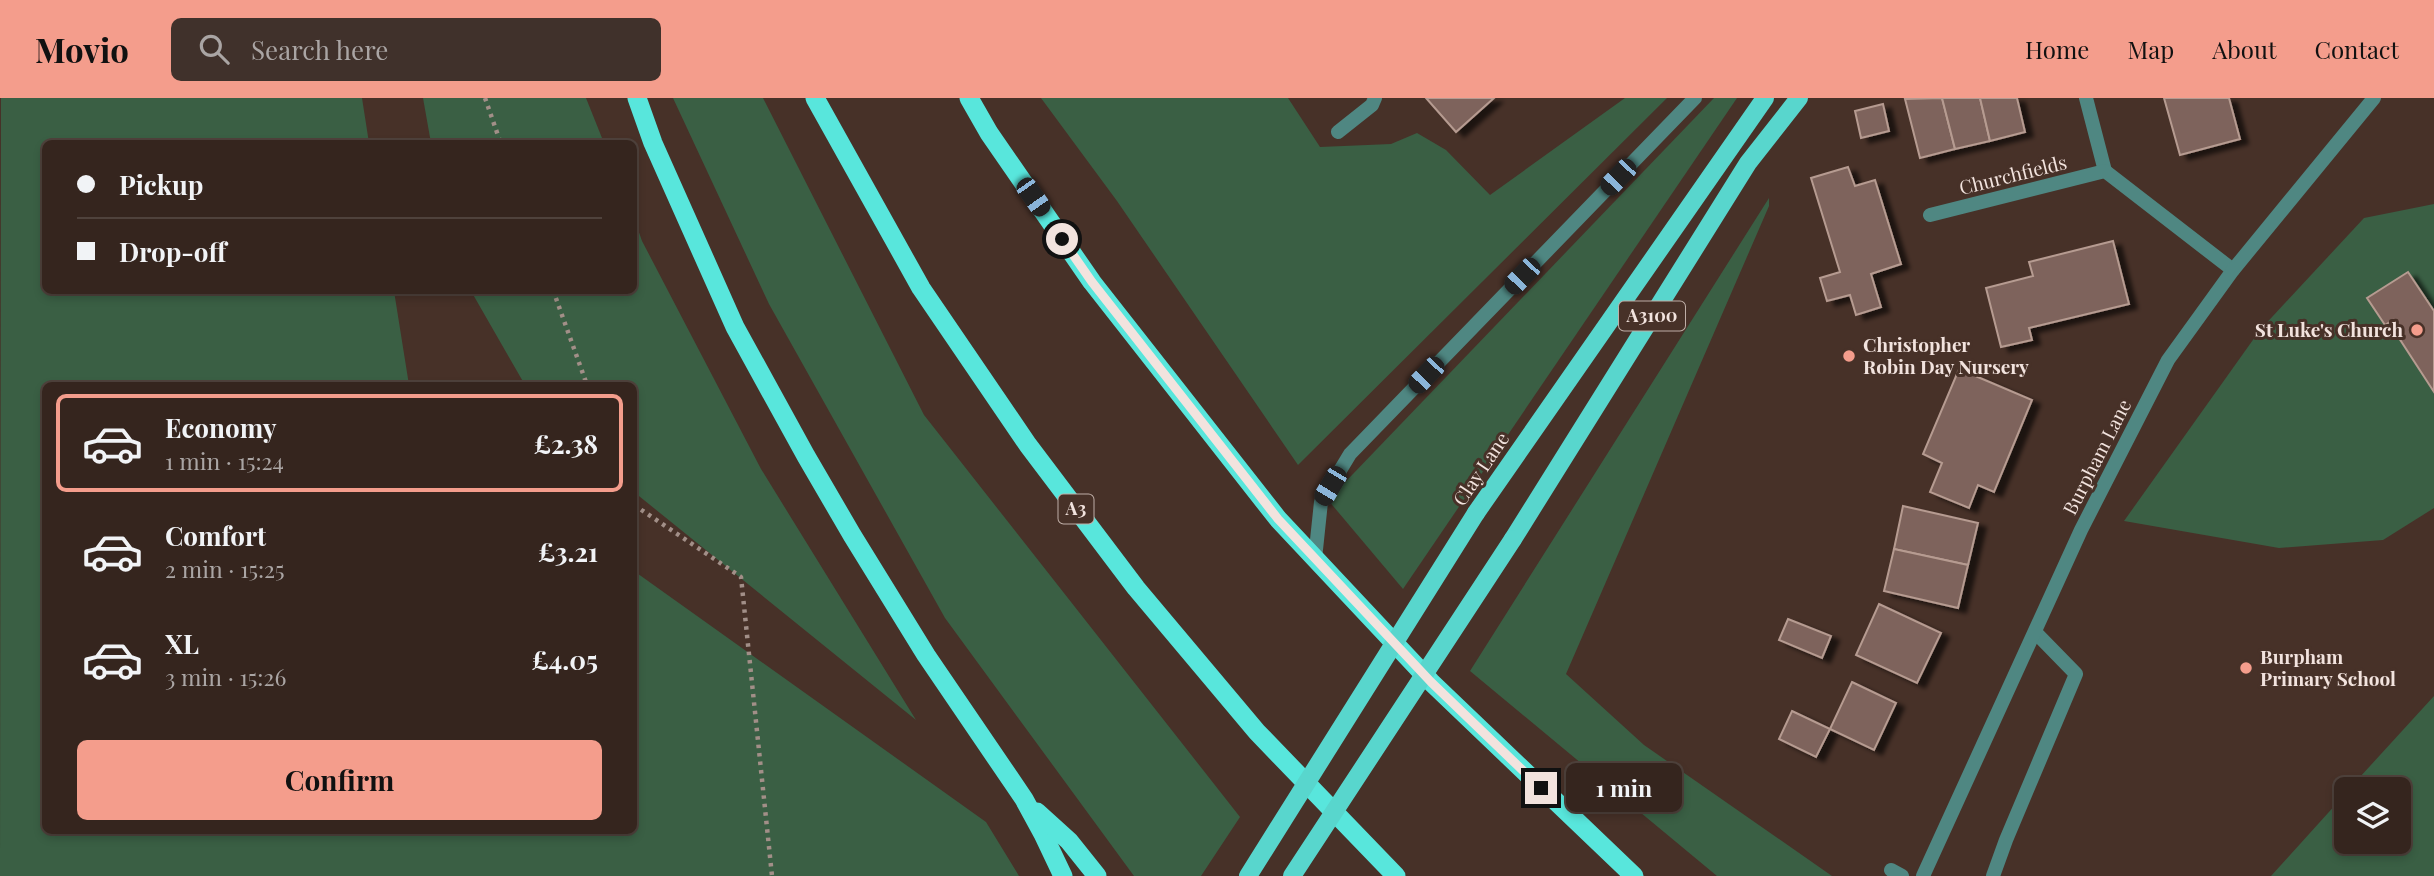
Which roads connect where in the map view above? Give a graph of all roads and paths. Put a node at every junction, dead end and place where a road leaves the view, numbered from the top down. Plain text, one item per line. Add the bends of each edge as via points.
1 (485, 98) edge
2 (638, 98) edge
3 (815, 98) edge
4 (969, 98) edge
5 (1375, 98) edge
6 (1695, 98) edge
7 (1765, 98) edge
8 (1799, 98) edge
9 (2086, 98) edge
10 (2374, 98) edge
11 (1338, 132) dead end
12 (500, 140) edge
13 (2105, 171) junction
14 (1930, 215) dead end
15 (2232, 270) junction
16 (554, 294) edge
17 (586, 382) edge
18 (637, 507) edge
19 (1315, 559) junction
20 (2035, 632) junction
21 (1024, 799) junction
22 (772, 876) edge
23 (1063, 876) edge
24 (1097, 876) edge
25 (1248, 876) edge
26 (1292, 876) edge
27 (1396, 876) edge
28 (1634, 876) edge
29 (1923, 876) edge
30 (1993, 876) edge

1 - 12 path
2 - 21 highway via 734,327 852,535 926,655
3 - 27 highway, A3 via 921,288 1028,445 1136,588 1257,732
4 - 19 highway via 1092,282 1278,519
5 - 11 street
6 - 19 street via 1350,454 1321,502
7 - 25 main road, Clay Lane / A3100, bridge via 1476,513
8 - 26 main road, A3100, bridge via 1748,163 1513,539
9 - 13 street
10 - 15 street, Burpham Lane
13 - 14 street, Churchfields
13 - 15 street
15 - 20 street, Burpham Lane via 2168,359
16 - 17 path
18 - 22 path via 741,577
19 - 28 highway via 1431,682
20 - 29 street, Burpham Lane
20 - 30 street via 2076,674
21 - 23 highway
21 - 24 highway via 1069,841

